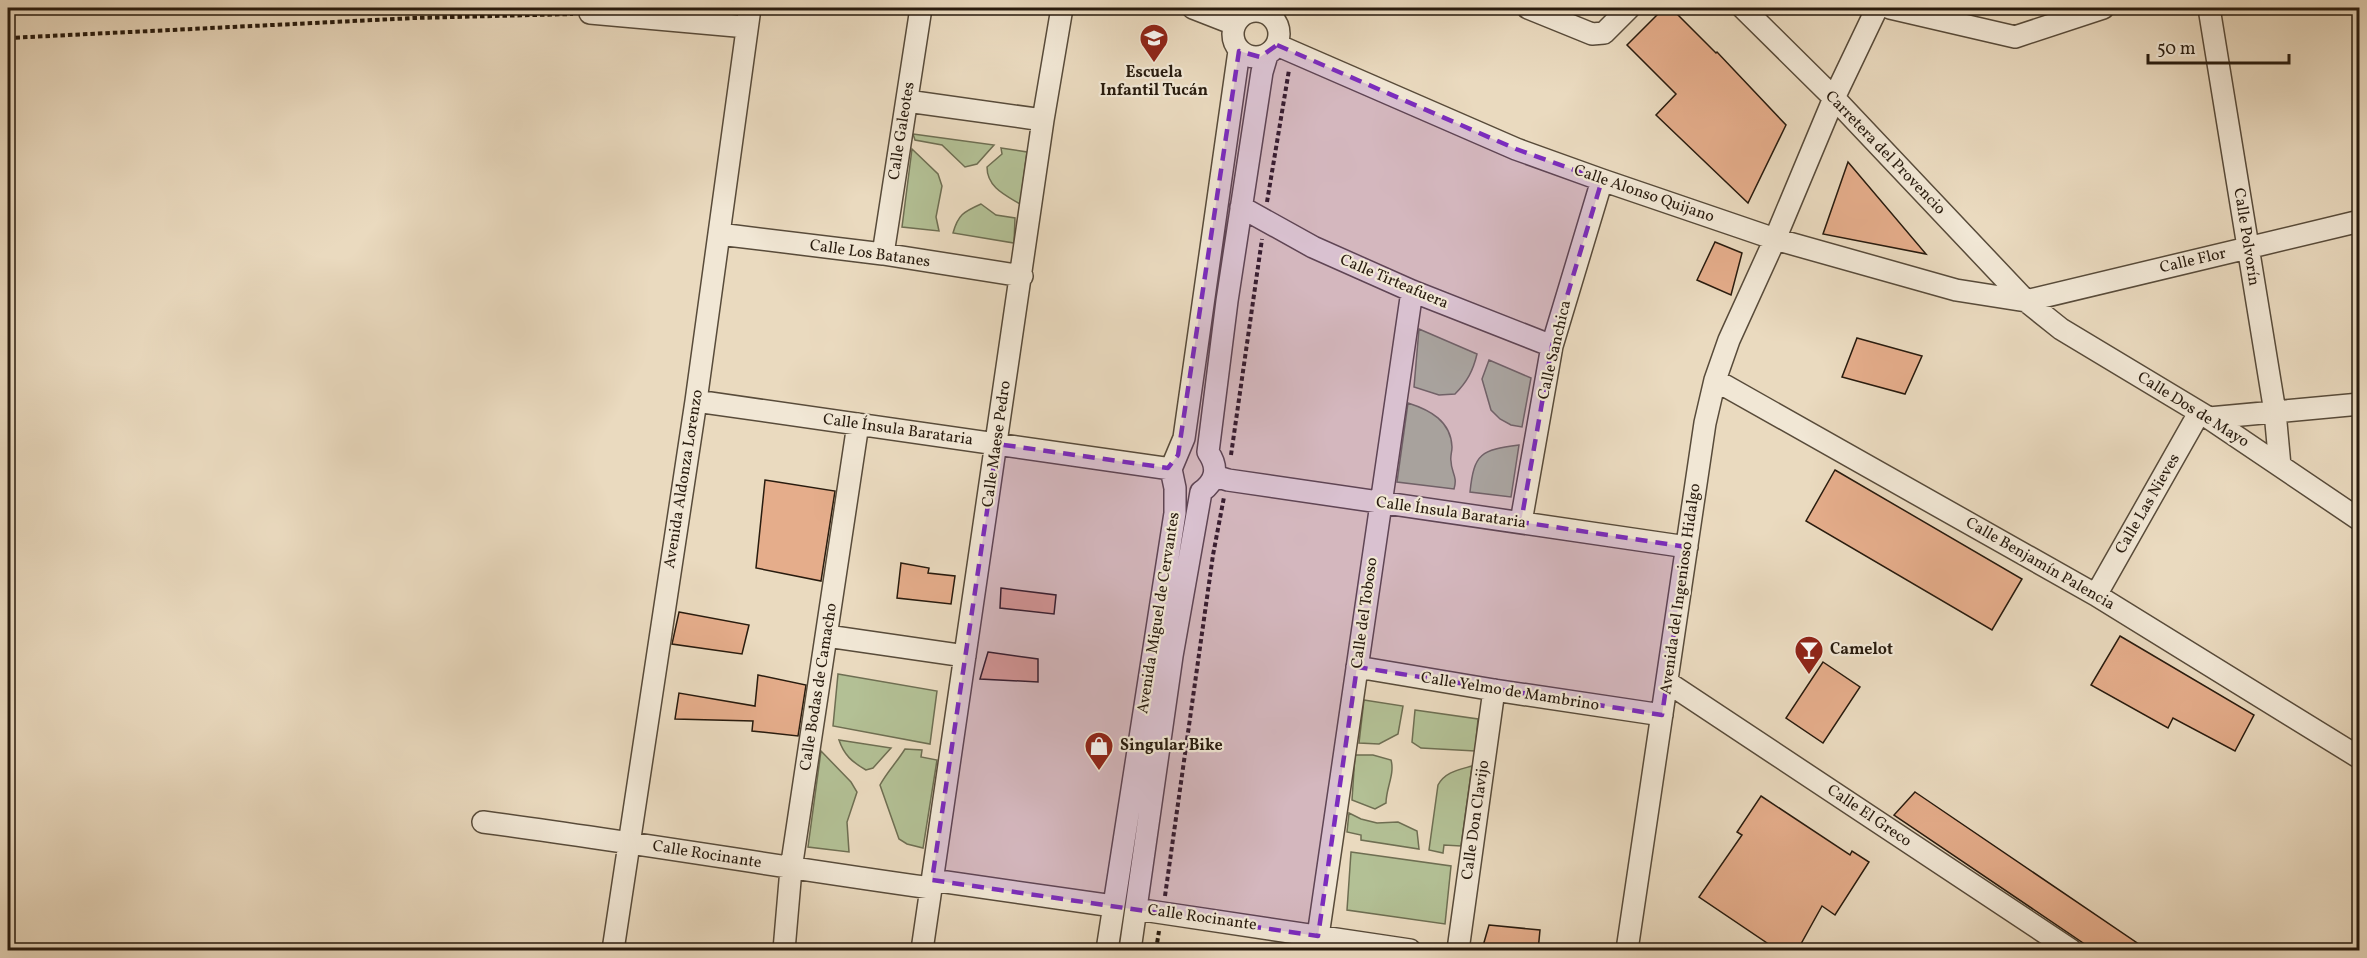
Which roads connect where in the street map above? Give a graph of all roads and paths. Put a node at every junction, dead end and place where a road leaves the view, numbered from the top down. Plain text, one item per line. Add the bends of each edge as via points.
1 (921, 8) edge
2 (1062, 8) edge
3 (1193, 8) edge
4 (1528, 8) edge
5 (1629, 8) edge
6 (1743, 8) edge
7 (1877, 8) edge
8 (1890, 8) edge
9 (2103, 8) edge
10 (2209, 8) edge
11 (1271, 11) edge
12 (590, 13) joint
13 (1242, 15) edge
14 (748, 17) edge
15 (8, 38) edge
16 (1272, 50) junction
17 (1239, 51) junction
18 (1834, 98) junction
19 (907, 101) junction
20 (1043, 120) junction
21 (1602, 180) junction
22 (1241, 207) junction
23 (2360, 221) edge
24 (718, 234) junction
25 (1775, 239) junction
26 (2247, 248) junction
27 (883, 254) junction
28 (1022, 276) junction
29 (1412, 291) junction
30 (2026, 301) junction
31 (1552, 345) junction
32 (1715, 380) junction
33 (696, 401) junction
34 (2360, 404) edge
35 (2275, 412) junction
36 (2204, 415) junction
37 (858, 424) junction
38 (997, 444) junction
39 (1208, 452) junction
40 (2280, 466) junction
41 (1175, 471) junction
42 (1215, 476) junction
43 (1201, 492) junction
44 (1381, 504) junction
45 (2360, 520) edge
46 (1521, 522) junction
47 (1687, 547) junction
48 (2096, 595) junction
49 (827, 636) junction
50 (965, 656) junction
51 (1357, 667) junction
52 (1667, 682) junction
53 (1494, 690) junction
54 (1662, 715) junction
55 (2360, 758) edge
56 (483, 822) dead end
57 (628, 842) junction
58 (791, 868) junction
59 (931, 884) junction
60 (1113, 906) junction
61 (1136, 909) junction
62 (1318, 936) junction
63 (613, 951) edge
64 (784, 951) edge
65 (922, 951) edge
66 (1107, 951) edge
67 (1130, 951) edge
68 (1410, 951) edge
69 (1458, 951) edge
70 (1627, 951) edge
71 (2071, 951) edge

1 - 19 street, Calle Galeotes
2 - 20 street, Calle Maese Pedro
3 - 13 street
4 - 5 street via 1592,34 1604,33
6 - 18 street, Carretera del Provencio
7 - 18 street, Avenida del Ingenioso Hidalgo
8 - 9 street via 2015,37
10 - 26 street, Calle Polvorín
11 - 13 street
11 - 16 street via 1279,29
12 - 14 street
12 - 15 path
13 - 17 street via 1233,38
14 - 24 street, Avenida Aldonza Lorenzo
16 - 17 street via 1252,57
16 - 21 street, Calle Alonso Quijano
16 - 22 street via 1262,72
17 - 41 street, Avenida Miguel de Cervantes via 1184,438
18 - 25 street, Avenida del Ingenioso Hidalgo
18 - 30 street, Carretera del Provencio
19 - 20 street
19 - 27 street, Calle Galeotes
20 - 28 street, Calle Maese Pedro
21 - 25 street, Calle Alonso Quijano
21 - 31 street, Calle Sanchica
22 - 29 street, Calle Tirteafuera via 1313,247
22 - 39 street
23 - 26 street, Calle Flor
24 - 27 street, Calle Los Batanes
24 - 33 street, Avenida Aldonza Lorenzo
25 - 30 street, Calle Alonso Quijano via 1956,290
25 - 32 street, Avenida del Ingenioso Hidalgo
26 - 30 street, Calle Flor
26 - 35 street, Calle Polvorín
27 - 28 street, Calle Los Batanes
28 - 38 street, Calle Maese Pedro
29 - 31 street, Calle Tirteafuera
29 - 44 street, Calle del Toboso
30 - 36 street, Calle Dos de Mayo via 2061,329
31 - 46 street, Calle Sanchica
32 - 47 street, Avenida del Ingenioso Hidalgo
32 - 48 street, Calle Benjamín Palencia
33 - 37 street, Calle Ínsula Barataria
33 - 57 street, Avenida Aldonza Lorenzo
34 - 35 street
35 - 36 street
35 - 40 street, Calle Polvorín
36 - 40 street, Calle Dos de Mayo
36 - 48 street, Calle Las Nieves
37 - 38 street, Calle Ínsula Barataria
37 - 49 street, Calle Bodas de Camacho
38 - 41 street, Calle Ínsula Barataria
38 - 50 street, Calle Maese Pedro
39 - 41 street via 1188,449
39 - 42 street via 1215,462
40 - 45 street, Calle Dos de Mayo
41 - 43 street, Avenida Miguel de Cervantes via 1188,493
41 - 60 street, Avenida Miguel de Cervantes via 1175,513
42 - 43 street
42 - 44 street, Calle Ínsula Barataria
43 - 61 street, Avenida Miguel de Cervantes via 1172,656
44 - 46 street, Calle Ínsula Barataria
44 - 51 street, Calle del Toboso
46 - 47 street, Calle Ínsula Barataria
47 - 52 street, Avenida del Ingenioso Hidalgo
48 - 55 street, Calle Benjamín Palencia
49 - 50 street
49 - 58 street, Calle Bodas de Camacho
50 - 59 street, Calle Maese Pedro
51 - 53 street, Calle Yelmo de Mambrino
51 - 62 street, Calle del Toboso
52 - 54 street, Avenida del Ingenioso Hidalgo
52 - 71 street, Calle El Greco
53 - 54 street, Calle Yelmo de Mambrino
53 - 69 street, Calle Don Clavijo
54 - 70 street, Avenida del Ingenioso Hidalgo
56 - 57 street, Calle Rocinante
57 - 58 street, Calle Rocinante
57 - 63 street, Avenida Aldonza Lorenzo
58 - 59 street, Calle Rocinante
58 - 64 street, Calle Bodas de Camacho
59 - 60 street, Calle Rocinante
59 - 65 street, Calle Maese Pedro
60 - 66 street, Avenida Miguel de Cervantes
61 - 62 street, Calle Rocinante
61 - 67 street, Avenida Miguel de Cervantes
62 - 68 street, Calle Rocinante

